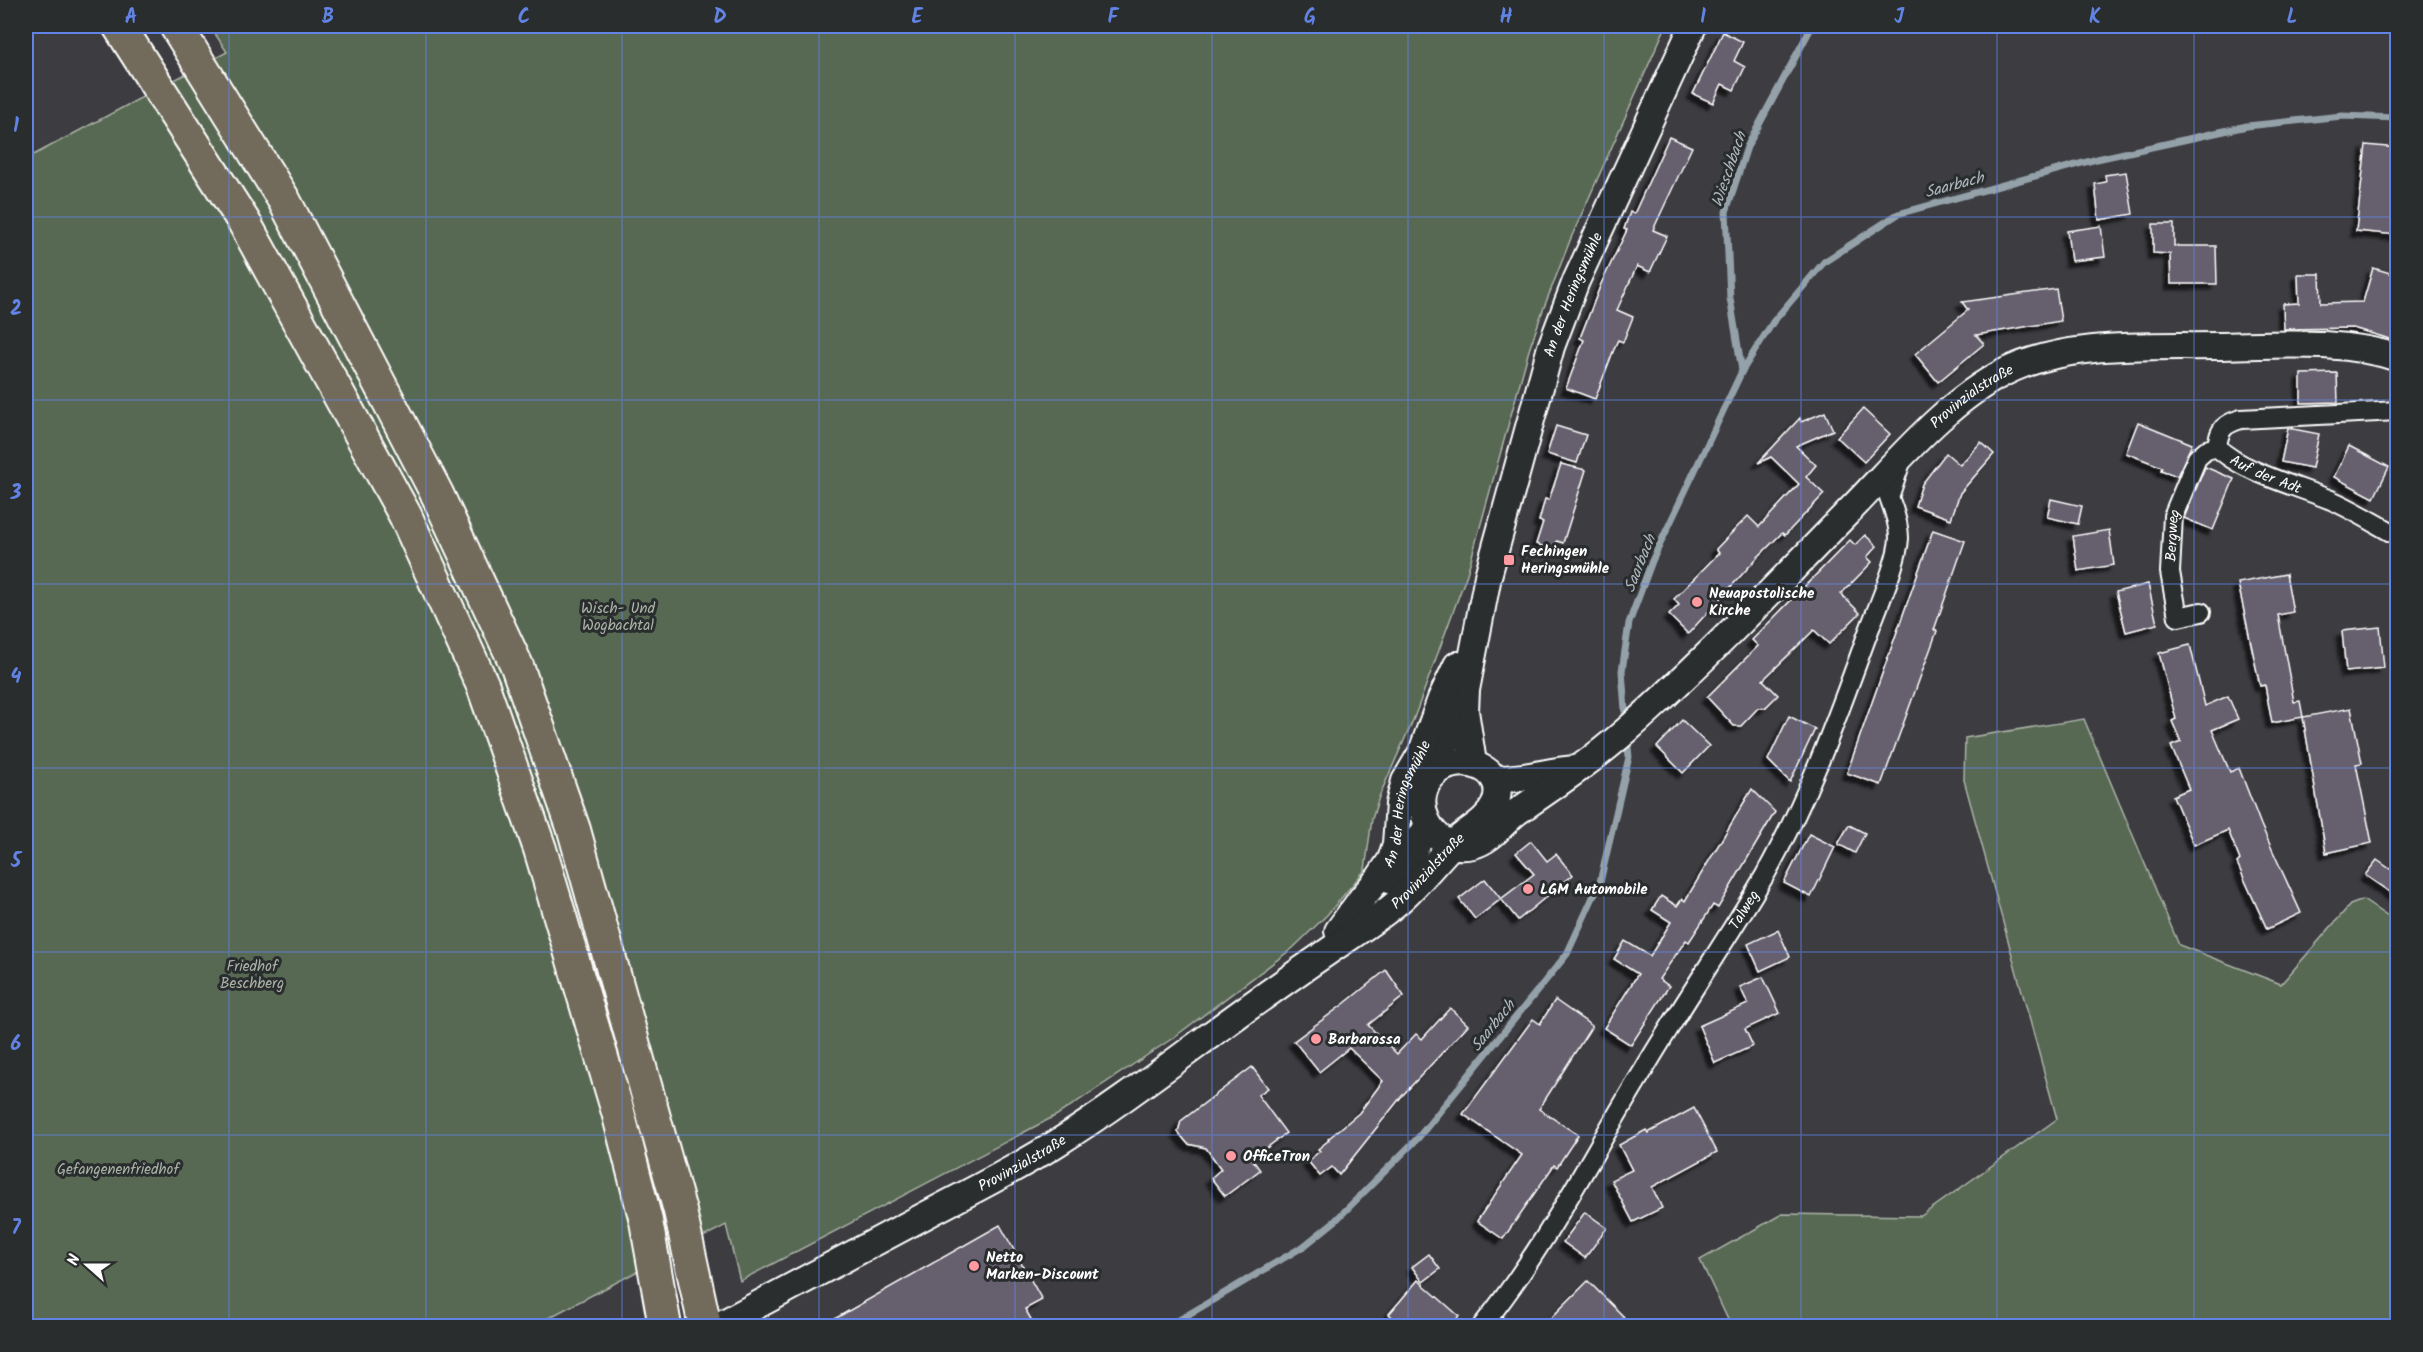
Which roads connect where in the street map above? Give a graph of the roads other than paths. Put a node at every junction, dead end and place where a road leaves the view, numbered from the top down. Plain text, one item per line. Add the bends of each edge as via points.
1 (119, 26) edge
2 (176, 26) edge
3 (1693, 26) edge
4 (2397, 358) edge
5 (2397, 411) edge
6 (2217, 447) junction
7 (1904, 455) junction
8 (2397, 536) edge
9 (1488, 576) junction
10 (2201, 612) dead end
11 (1457, 665) junction
12 (1591, 761) junction
13 (1473, 763) junction
14 (1443, 768) junction
15 (1495, 779) junction
16 (1428, 825) junction
17 (1452, 845) junction
18 (1338, 931) junction
19 (1307, 966) junction
20 (665, 1326) edge
21 (705, 1326) edge
22 (718, 1326) edge
23 (1482, 1326) edge

1 - 20 highway via 244,222 405,515 483,686 540,849 618,1112 646,1221
2 - 21 highway via 284,200 437,494 517,666 574,830 680,1210
3 - 9 main road, An der Heringsmühle via 1576,281 1551,347
4 - 7 main road, Provinzialstraße via 2366,349 2293,345 2117,348 2050,357 2011,369 1977,389
5 - 6 street, Auf der Adt via 2241,419 2227,423 2219,433
6 - 8 street, Auf der Adt via 2244,465 2334,501
6 - 10 street, Bergweg via 2196,458 2173,516 2170,572 2178,617
7 - 12 main road, Provinzialstraße via 1768,595
7 - 23 street, Talweg via 1889,497 1899,538 1891,569 1829,742 1804,798 1765,874 1642,1072 1556,1221
9 - 11 main road, An der Heringsmühle via 1467,627
9 - 13 main road, An der Heringsmühle via 1466,690
11 - 14 main road, An der Heringsmühle via 1448,708
11 - 18 main road, An der Heringsmühle via 1422,752 1405,781 1390,860
12 - 15 main road via 1531,778
12 - 17 main road, Provinzialstraße via 1513,815 1492,836 1470,846
13 - 14 main road
13 - 15 main road via 1484,767
14 - 16 main road via 1423,790 1422,810
15 - 17 main road via 1494,807
16 - 17 main road
16 - 18 main road, Provinzialstraße via 1388,886
17 - 19 main road, Provinzialstraße via 1398,902
18 - 19 main road, Provinzialstraße
19 - 22 main road, Provinzialstraße via 1055,1144

